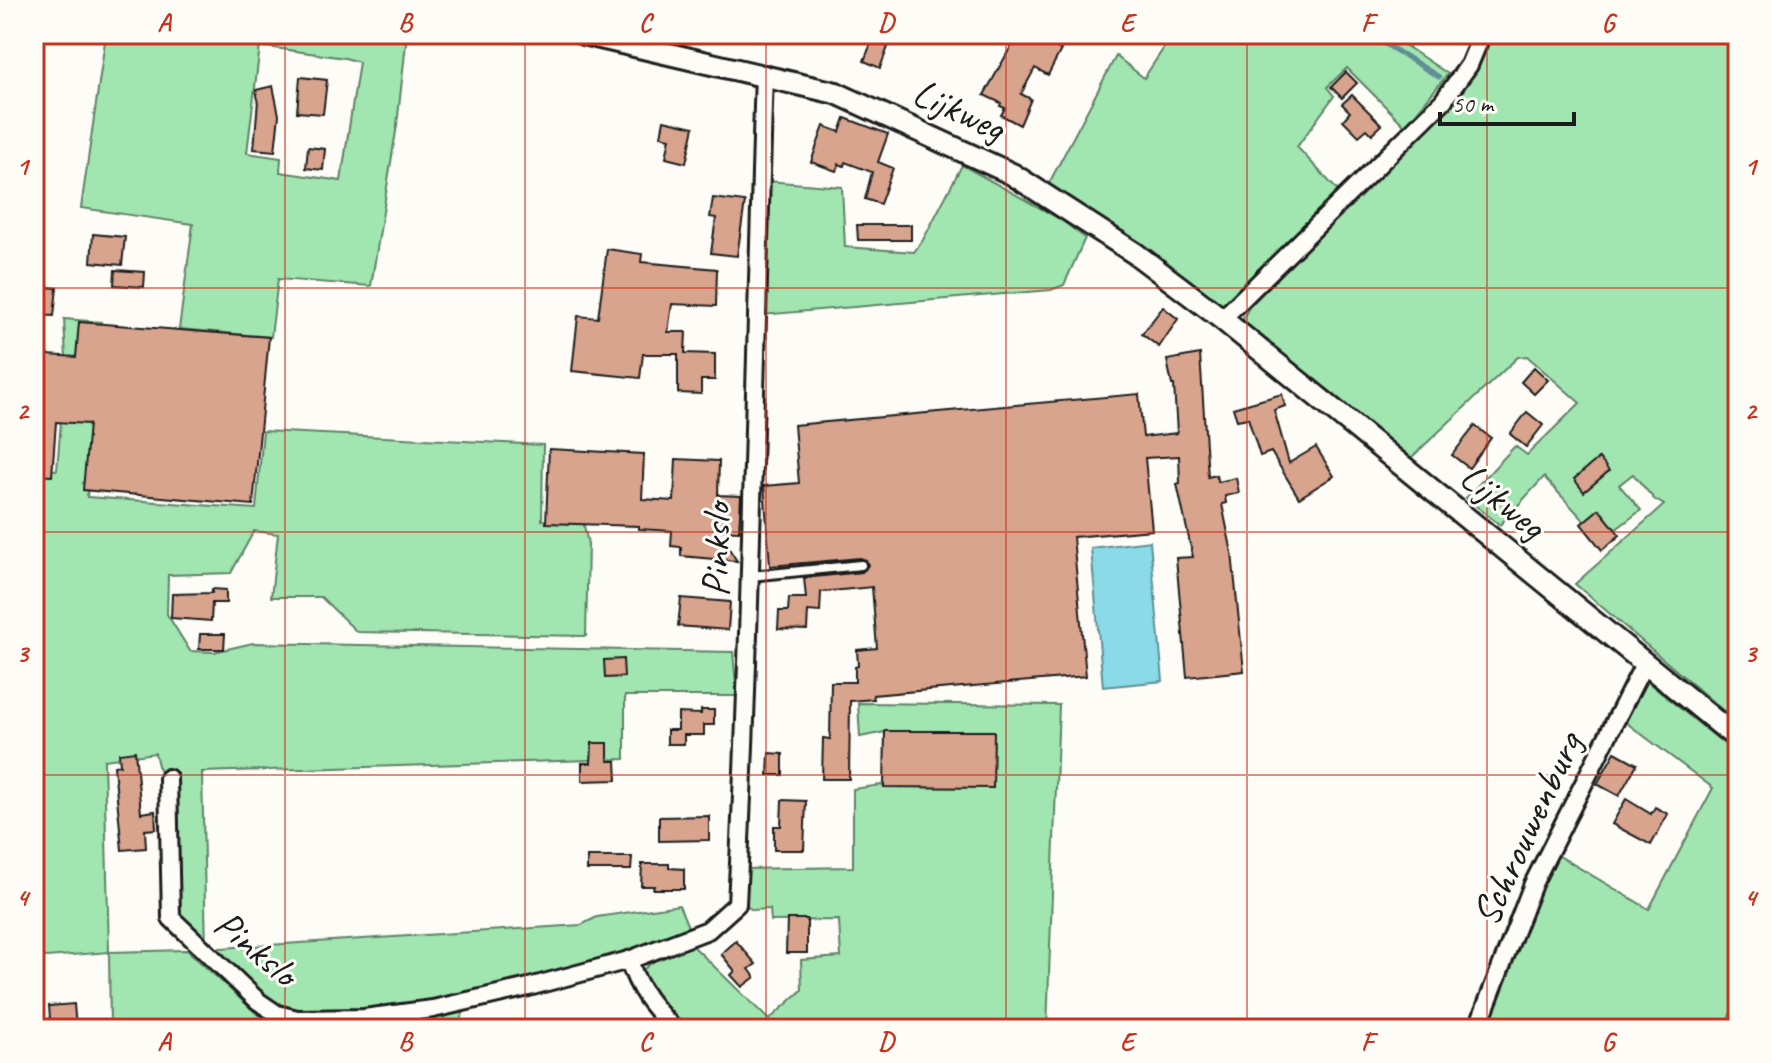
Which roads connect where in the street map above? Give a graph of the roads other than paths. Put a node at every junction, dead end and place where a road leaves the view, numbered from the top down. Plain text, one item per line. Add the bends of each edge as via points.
1 (583, 34) edge
2 (1482, 34) edge
3 (764, 74) junction
4 (1222, 319) junction
5 (861, 565) dead end
6 (751, 576) junction
7 (1645, 662) junction
8 (1738, 739) edge
9 (168, 778) dead end
10 (629, 960) junction
11 (674, 1029) edge
12 (1477, 1029) edge

1 - 3 street, Lijkweg
2 - 4 street via 1469,65 1443,101
3 - 4 street, Lijkweg via 836,93 1012,174 1136,254
3 - 6 street, Pinkslo
4 - 7 street, Lijkweg
5 - 6 lane
6 - 10 street, Pinkslo via 737,904 708,930
7 - 8 street, Lijkweg
7 - 12 street, Schrouwenburg via 1533,884
9 - 10 street, Pinkslo via 171,918 277,1014 297,1019 364,1018 433,1009
10 - 11 street via 649,1004

